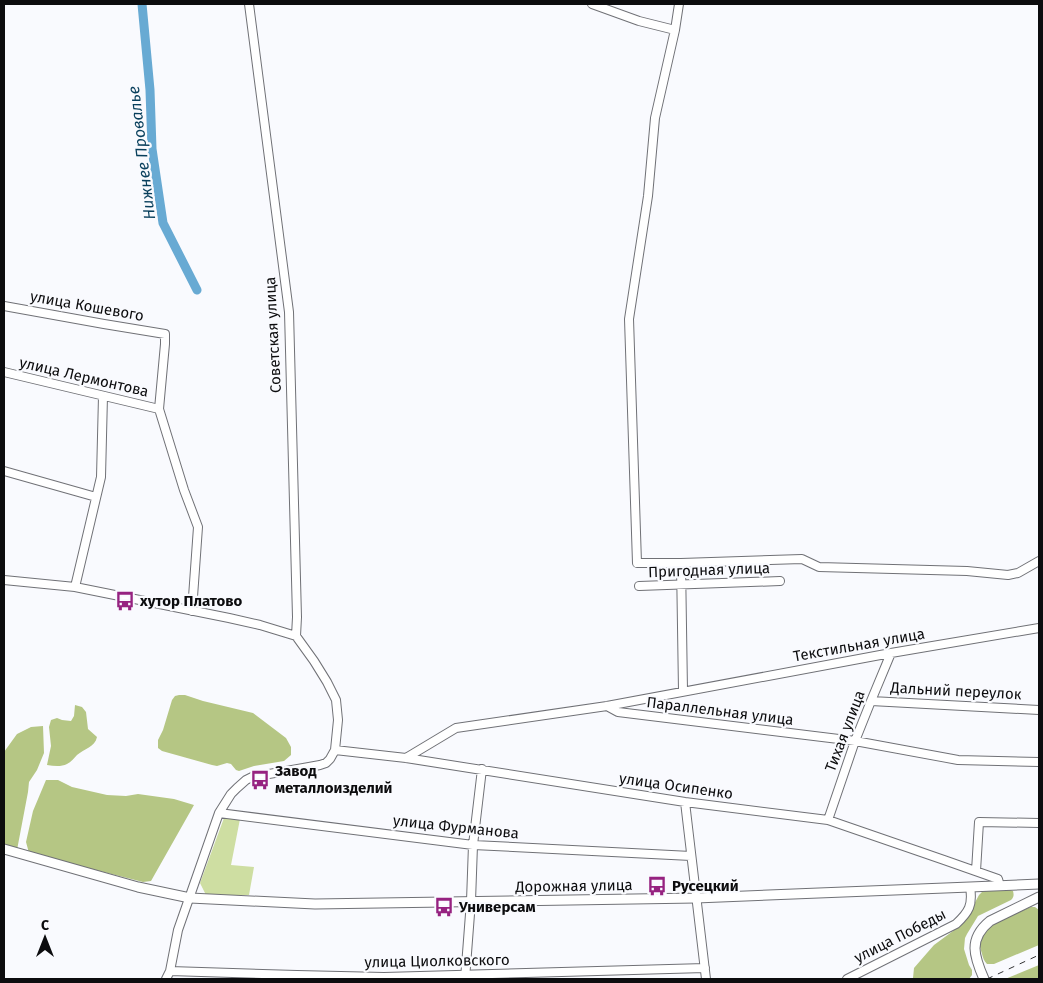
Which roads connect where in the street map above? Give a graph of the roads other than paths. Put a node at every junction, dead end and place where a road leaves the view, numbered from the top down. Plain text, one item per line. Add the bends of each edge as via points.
1 (249, 4) edge
2 (592, 4) edge
3 (679, 4) edge
4 (675, 30) junction
5 (4, 306) edge
6 (4, 372) edge
7 (103, 396) junction
8 (159, 409) junction
9 (4, 471) edge
10 (96, 497) junction
11 (1039, 561) edge
12 (681, 563) junction
13 (4, 580) edge
14 (780, 581) dead end
15 (680, 585) junction
16 (639, 586) dead end
17 (76, 587) junction
18 (192, 611) junction
19 (1039, 628) edge
20 (296, 636) junction
21 (891, 653) junction
22 (683, 691) junction
23 (871, 701) junction
24 (607, 706) junction
25 (1039, 710) edge
26 (855, 741) junction
27 (335, 750) junction
28 (406, 758) junction
29 (1039, 762) edge
30 (482, 769) junction
31 (684, 802) junction
32 (220, 813) junction
33 (828, 820) junction
34 (1039, 823) edge
35 (473, 845) junction
36 (4, 849) edge
37 (691, 856) junction
38 (976, 871) junction
39 (1039, 884) edge
40 (1019, 885) junction
41 (1000, 886) junction
42 (970, 888) junction
43 (1039, 897) edge
44 (190, 898) junction
45 (696, 898) junction
46 (471, 901) junction
47 (1026, 903) junction
48 (705, 968) junction
49 (170, 970) junction
50 (983, 976) edge
51 (465, 977) edge
52 (166, 979) edge
53 (706, 979) edge
54 (847, 979) edge

1 - 20 street, Советская улица via 289,312
2 - 4 street
3 - 4 street
4 - 12 street via 655,118 648,196 629,319 637,563
5 - 8 street, улица Кошевого via 166,334
6 - 7 street, улица Лермонтова
7 - 8 street, улица Лермонтова
7 - 10 street via 100,477
8 - 18 street via 198,527
9 - 10 street
10 - 17 street
11 - 12 street via 1008,575 818,568 802,559
12 - 15 street
13 - 17 street
14 - 15 street, Пригодная улица
15 - 16 street, Пригодная улица
15 - 22 street
17 - 18 street
18 - 20 street
19 - 21 street, Текстильная улица
20 - 27 street via 336,700
21 - 22 street, Текстильная улица
21 - 23 street, Тихая улица
22 - 24 street, Текстильная улица
23 - 25 street, Дальний переулок
23 - 26 street, Тихая улица
24 - 26 street, Параллельная улица via 618,712
24 - 28 street, Параллельная улица via 456,728
26 - 29 street, Параллельная улица via 958,760
26 - 33 street, Тихая улица
27 - 28 street, улица Осипенко
27 - 32 street via 326,763 246,780 231,794
28 - 30 street, улица Осипенко
30 - 31 street, улица Осипенко
30 - 35 street
31 - 33 street, улица Осипенко
31 - 37 street
32 - 35 street, улица Фурманова
32 - 44 street
33 - 38 street, улица Осипенко
34 - 38 street via 979,822
35 - 37 street, улица Фурманова
35 - 46 street
36 - 44 main road, Дорожная улица via 138,887
37 - 45 street
38 - 41 street, улица Осипенко via 998,879
39 - 40 main road, Дорожная улица
40 - 41 main road, Дорожная улица
40 - 47 main road
41 - 42 main road, Дорожная улица
42 - 45 main road, Дорожная улица
42 - 54 street, улица Победы via 970,907 956,924
43 - 47 main road
44 - 46 main road, Дорожная улица via 315,904
44 - 49 street via 178,930
45 - 46 main road, Дорожная улица
45 - 48 street
46 - 51 street
47 - 50 main road via 990,921 977,934 974,952
48 - 51 street, улица Циолковского
48 - 53 street
49 - 51 street, улица Циолковского
49 - 52 street

